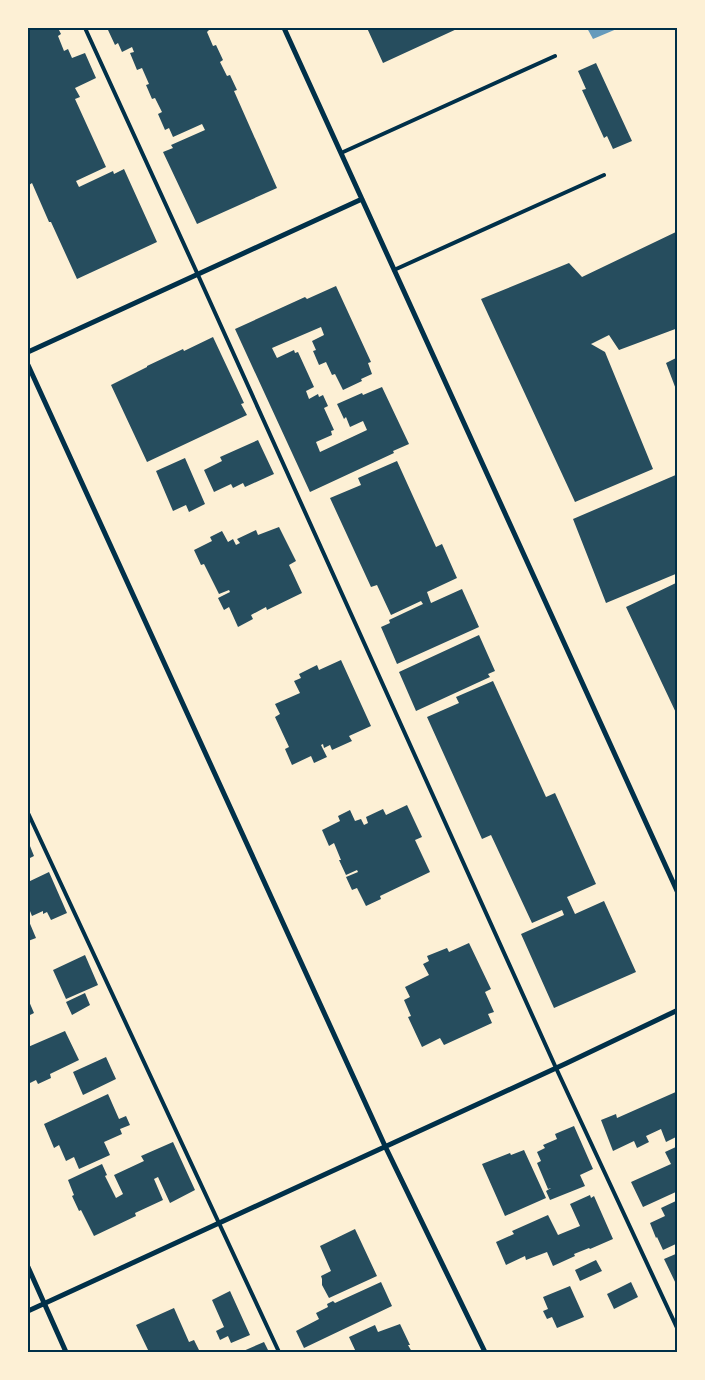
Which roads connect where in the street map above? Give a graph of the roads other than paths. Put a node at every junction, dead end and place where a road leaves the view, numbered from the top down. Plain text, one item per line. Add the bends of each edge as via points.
1 (85, 28) edge
2 (284, 28) edge
3 (555, 56) dead end
4 (341, 153) junction
5 (604, 175) dead end
6 (362, 199) junction
7 (394, 270) junction
8 (198, 275) junction
9 (28, 352) edge
10 (28, 365) edge
11 (28, 813) edge
12 (678, 893) edge
13 (678, 1010) edge
14 (556, 1068) junction
15 (385, 1146) junction
16 (219, 1222) junction
17 (28, 1267) edge
18 (44, 1304) junction
19 (28, 1311) edge
20 (678, 1330) edge
21 (66, 1352) edge
22 (279, 1352) edge
23 (485, 1352) edge

1 - 8 lane
2 - 4 street
3 - 4 lane
4 - 6 street
5 - 7 lane
6 - 7 street
6 - 8 street
7 - 12 street
8 - 9 street
8 - 14 lane
10 - 15 street
11 - 16 lane
13 - 14 street
14 - 15 street
14 - 20 lane
15 - 16 street
15 - 23 street
16 - 18 street
16 - 22 lane
17 - 18 street
18 - 19 street
18 - 21 street

